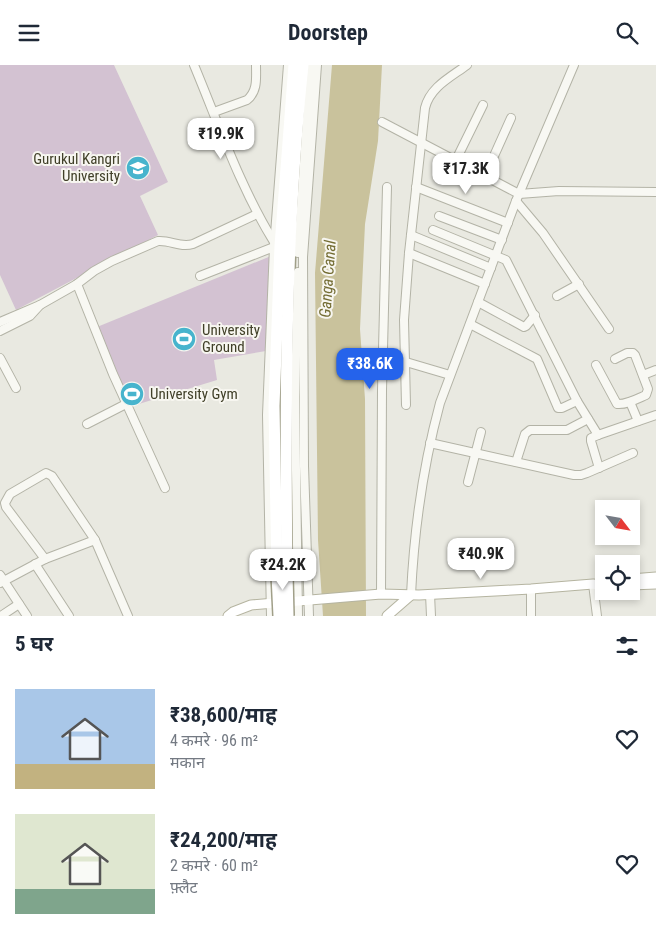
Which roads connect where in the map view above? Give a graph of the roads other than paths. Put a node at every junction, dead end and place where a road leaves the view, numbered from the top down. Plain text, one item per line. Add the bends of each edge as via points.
1 (194, 65) edge
2 (256, 65) edge
3 (288, 65) edge
4 (294, 65) edge
5 (303, 65) edge
6 (309, 65) edge
7 (318, 65) edge
8 (467, 65) edge
9 (572, 67) edge
10 (483, 105) dead end
11 (214, 112) junction
12 (511, 118) dead end
13 (382, 122) dead end
14 (420, 142) junction
15 (456, 160) junction
16 (485, 176) junction
17 (388, 187) dead end
18 (416, 187) junction
19 (656, 192) edge
20 (518, 198) junction
21 (257, 214) junction
22 (439, 216) dead end
23 (508, 223) junction
24 (433, 230) dead end
25 (411, 235) junction
26 (502, 240) junction
27 (274, 245) junction
28 (410, 253) junction
29 (496, 256) junction
30 (491, 268) junction
31 (200, 276) dead end
32 (77, 284) junction
33 (485, 284) junction
34 (579, 284) junction
35 (557, 297) dead end
36 (478, 303) junction
37 (40, 305) junction
38 (535, 315) junction
39 (0, 322) edge
40 (470, 325) junction
41 (610, 329) dead end
42 (0, 331) edge
43 (0, 358) edge
44 (615, 359) dead end
45 (406, 362) junction
46 (596, 365) dead end
47 (656, 370) edge
48 (450, 375) junction
49 (644, 375) junction
50 (16, 388) dead end
51 (577, 401) junction
52 (630, 401) junction
53 (126, 404) junction
54 (406, 405) dead end
55 (656, 415) edge
56 (588, 419) junction
57 (638, 421) junction
58 (87, 424) dead end
59 (481, 431) dead end
60 (598, 435) junction
61 (430, 443) junction
62 (475, 453) junction
63 (632, 453) dead end
64 (516, 462) junction
65 (599, 468) junction
66 (468, 482) dead end
67 (165, 488) dead end
68 (95, 540) junction
69 (45, 559) junction
70 (35, 564) junction
71 (282, 575) junction
72 (656, 577) edge
73 (640, 578) edge
74 (1, 579) edge
75 (593, 584) joint
76 (656, 584) edge
77 (640, 585) edge
78 (531, 589) junction
79 (381, 594) junction
80 (430, 594) junction
81 (411, 595) junction
82 (312, 601) junction
83 (297, 602) junction
84 (270, 603) junction
85 (19, 604) junction
86 (0, 616) edge
87 (27, 616) edge
88 (70, 616) edge
89 (128, 616) edge
90 (228, 616) edge
91 (271, 616) edge
92 (279, 616) edge
93 (288, 616) edge
94 (298, 616) edge
95 (309, 616) edge
96 (388, 616) edge
97 (431, 616) edge
98 (531, 616) edge
99 (597, 616) edge

1 - 11 street
2 - 11 street via 256,87 251,97
3 - 27 street
4 - 71 highway via 280,246 274,406
5 - 71 highway via 293,180
6 - 83 street via 299,228 295,397
7 - 82 street via 303,257 304,467
8 - 14 street via 429,95
9 - 20 street
10 - 15 street
11 - 21 street
12 - 16 street
13 - 14 street
14 - 15 street
14 - 18 street
15 - 16 street
16 - 20 street
17 - 79 street via 382,390
18 - 23 street
18 - 25 street
19 - 20 street via 559,191
20 - 23 street
20 - 34 street
21 - 27 street
21 - 32 street via 188,246 155,242 106,264
22 - 26 street
23 - 26 street
24 - 29 street
25 - 28 street
25 - 30 street
26 - 29 street
27 - 31 street
27 - 84 street via 267,415
28 - 33 street
28 - 45 street via 404,320
29 - 30 street
29 - 38 street via 509,263
30 - 33 street
32 - 37 street
32 - 53 street
33 - 36 street
34 - 35 street
34 - 41 street
36 - 38 street via 524,327
36 - 40 street
37 - 39 street
37 - 42 street via 30,316
38 - 51 street
40 - 48 street
40 - 51 street via 537,359 558,408
43 - 50 street
44 - 49 street via 633,353
45 - 48 street
45 - 54 street
46 - 52 street via 615,402 619,405
47 - 49 street
48 - 61 street
49 - 52 street via 647,393
51 - 56 street
52 - 57 street
53 - 58 street
53 - 67 street
55 - 57 street
56 - 60 street
56 - 64 street via 567,430 527,431
57 - 60 street
59 - 62 street
60 - 65 street via 591,441
61 - 62 street
61 - 81 street via 421,488
62 - 64 street
62 - 66 street
63 - 65 street
64 - 65 street via 574,475
68 - 69 street
68 - 69 street via 52,476 46,473 10,495 5,503
68 - 89 street
69 - 70 street
70 - 74 street
70 - 88 street
71 - 92 highway, bridge
71 - 93 highway, bridge
72 - 73 main road
74 - 85 street
75 - 78 main road
75 - 99 street
76 - 77 main road
78 - 80 main road
78 - 98 street
79 - 81 main road
79 - 82 main road
80 - 81 main road
80 - 97 street
81 - 96 main road
82 - 83 main road
82 - 95 street
83 - 84 main road
83 - 94 street
84 - 90 main road via 241,608
84 - 91 street
85 - 86 street
85 - 87 street

